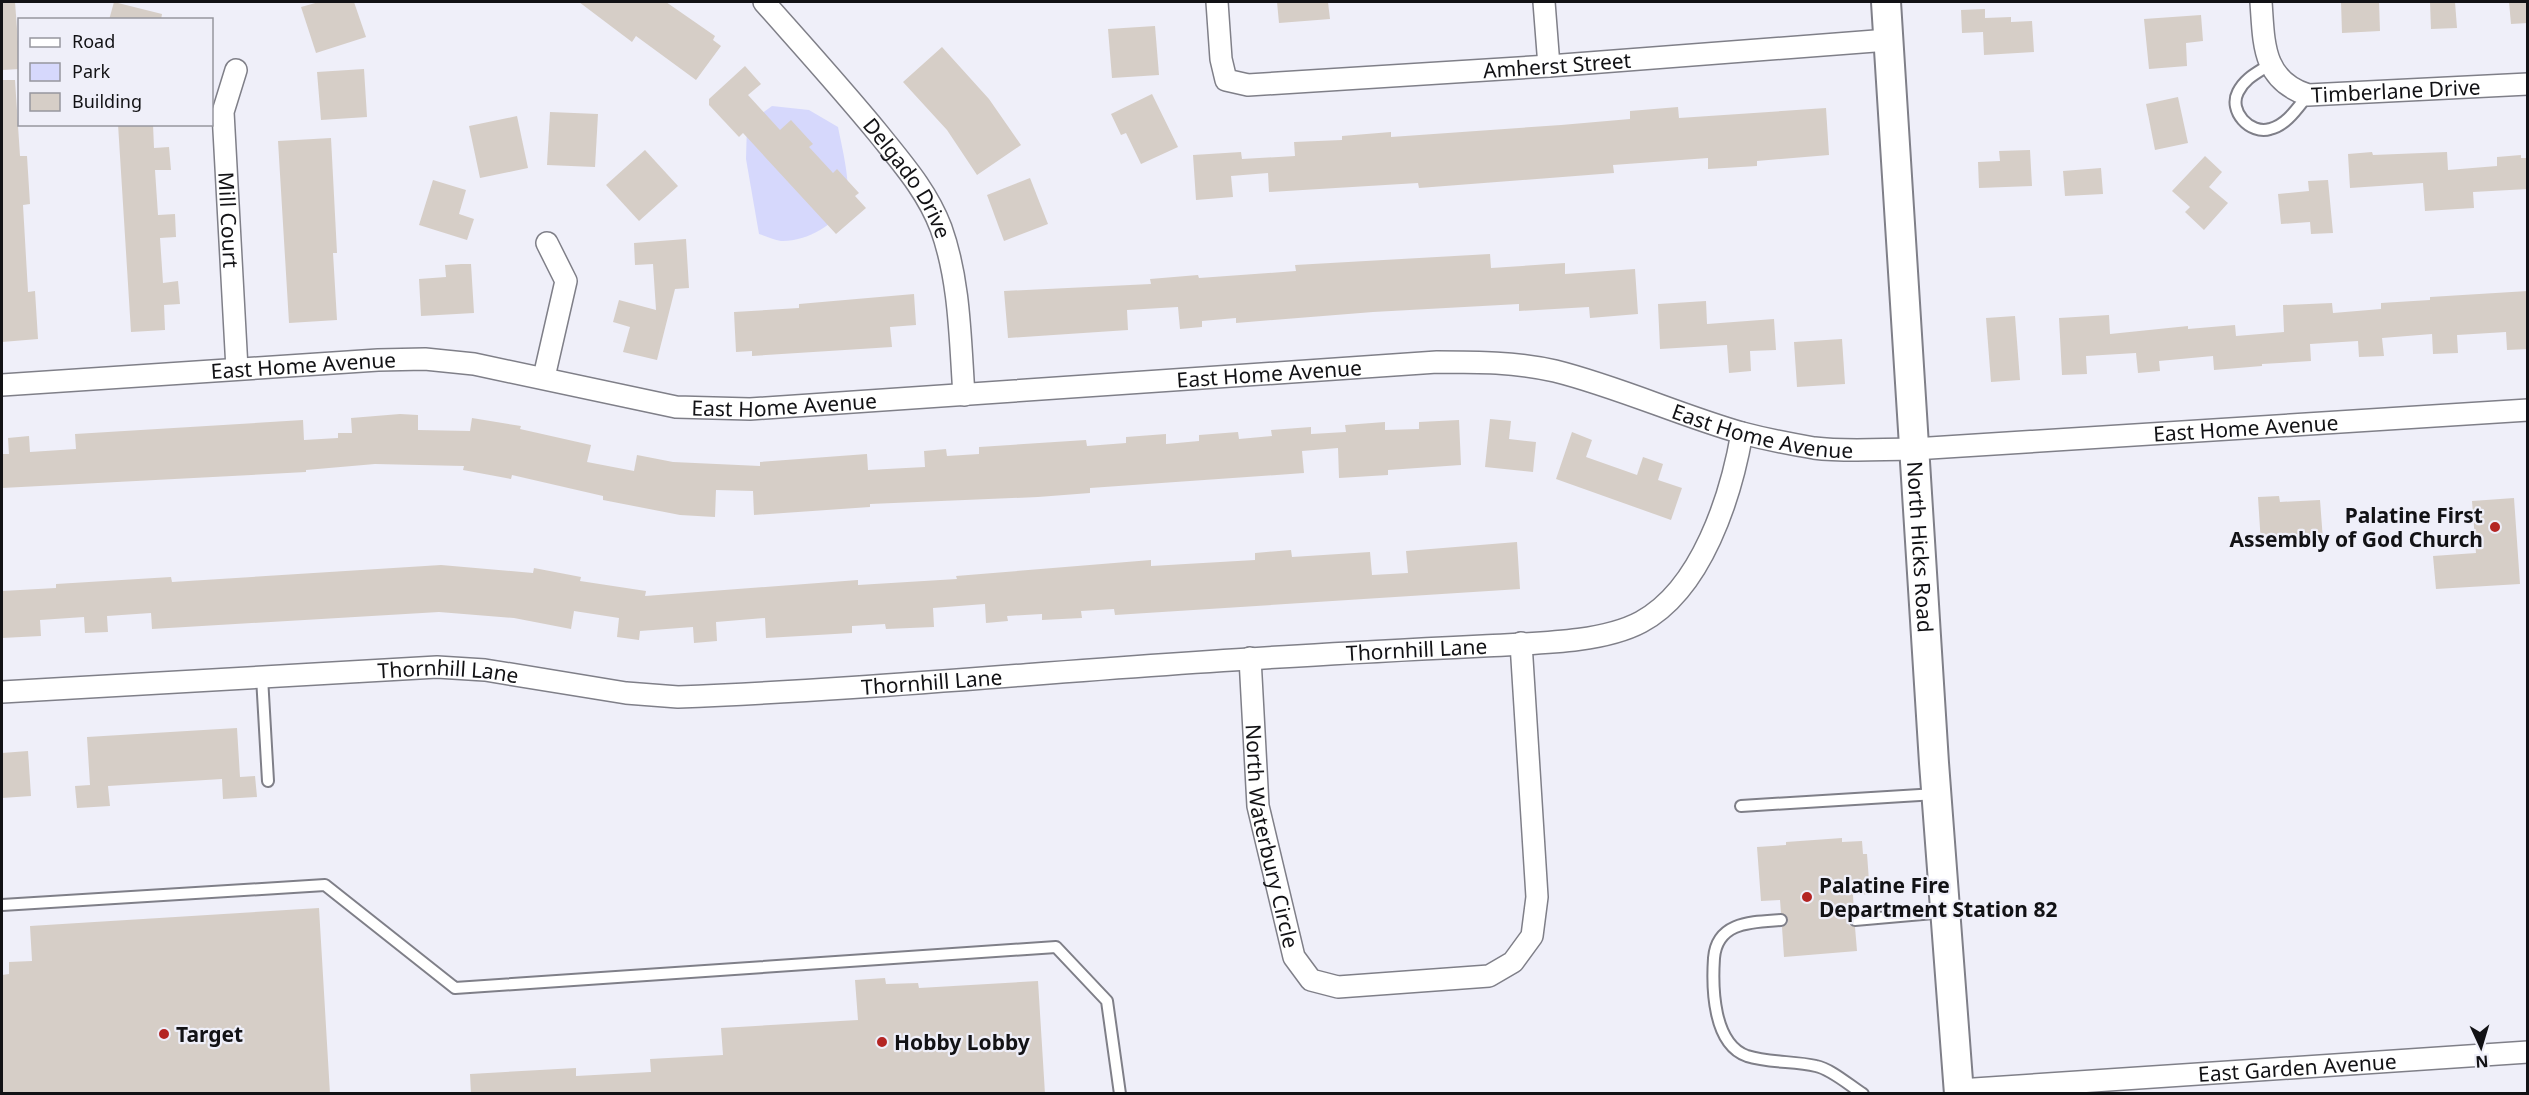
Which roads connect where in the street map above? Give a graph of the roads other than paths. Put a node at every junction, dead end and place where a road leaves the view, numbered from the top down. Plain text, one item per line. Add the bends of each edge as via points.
1 (764, 2) edge
2 (1217, 2) edge
3 (1544, 2) edge
4 (1886, 2) edge
5 (2261, 2) edge
6 (1888, 40) junction
7 (2269, 65) junction
8 (1549, 66) junction
9 (236, 70) dead end
10 (2528, 84) edge
11 (2308, 95) junction
12 (547, 243) dead end
13 (237, 369) junction
14 (544, 377) junction
15 (2, 385) edge
16 (964, 395) junction
17 (2528, 410) edge
18 (1742, 433) junction
19 (1914, 448) junction
20 (1521, 644) junction
21 (1250, 658) junction
22 (262, 676) junction
23 (2, 692) edge
24 (268, 781) dead end
25 (1936, 794) junction
26 (1741, 806) dead end
27 (2, 905) edge
28 (1945, 912) junction
29 (1781, 920) dead end
30 (1855, 920) dead end
31 (2528, 1052) edge
32 (2140, 1086) edge
33 (1959, 1092) edge
34 (1119, 1094) edge
35 (1863, 1094) edge

1 - 16 street, Delgado Drive via 916,180 934,212 955,281
2 - 8 street, Amherst Street via 1226,81 1248,85
3 - 8 street
4 - 6 main road, North Hicks Road
5 - 7 street
6 - 8 street, Amherst Street
6 - 19 main road, North Hicks Road
7 - 11 street, Timberlane Drive via 2293,90
7 - 11 lane via 2247,79 2237,94 2235,105 2247,124 2259,130 2271,129 2285,121
9 - 13 street, Mill Court via 222,112
10 - 11 street, Timberlane Drive
12 - 14 street via 566,281
13 - 14 street, East Home Avenue via 426,359
13 - 15 street, East Home Avenue
14 - 16 street, East Home Avenue via 676,406 698,407 750,409
16 - 18 street, East Home Avenue via 1481,362 1555,371
17 - 19 street, East Home Avenue
18 - 19 street, East Home Avenue via 1815,448
18 - 20 street, Thornhill Lane via 1735,470 1703,555 1663,606 1644,621 1612,634
19 - 25 main road, North Hicks Road
20 - 21 street, Thornhill Lane
20 - 21 street, North Waterbury Circle via 1537,897 1532,936 1513,962 1489,976 1338,987 1311,980 1294,957 1258,806
21 - 22 street, Thornhill Lane via 678,697 447,668
22 - 23 street, Thornhill Lane
22 - 24 lane
25 - 26 lane
25 - 28 main road, North Hicks Road
27 - 34 lane via 326,885 455,988 1056,947 1107,1002
28 - 30 lane
28 - 33 main road, North Hicks Road
29 - 35 lane via 1741,924 1723,934 1718,942 1714,962 1719,1026 1746,1056 1818,1066
31 - 32 street, East Garden Avenue
32 - 33 street, East Garden Avenue

